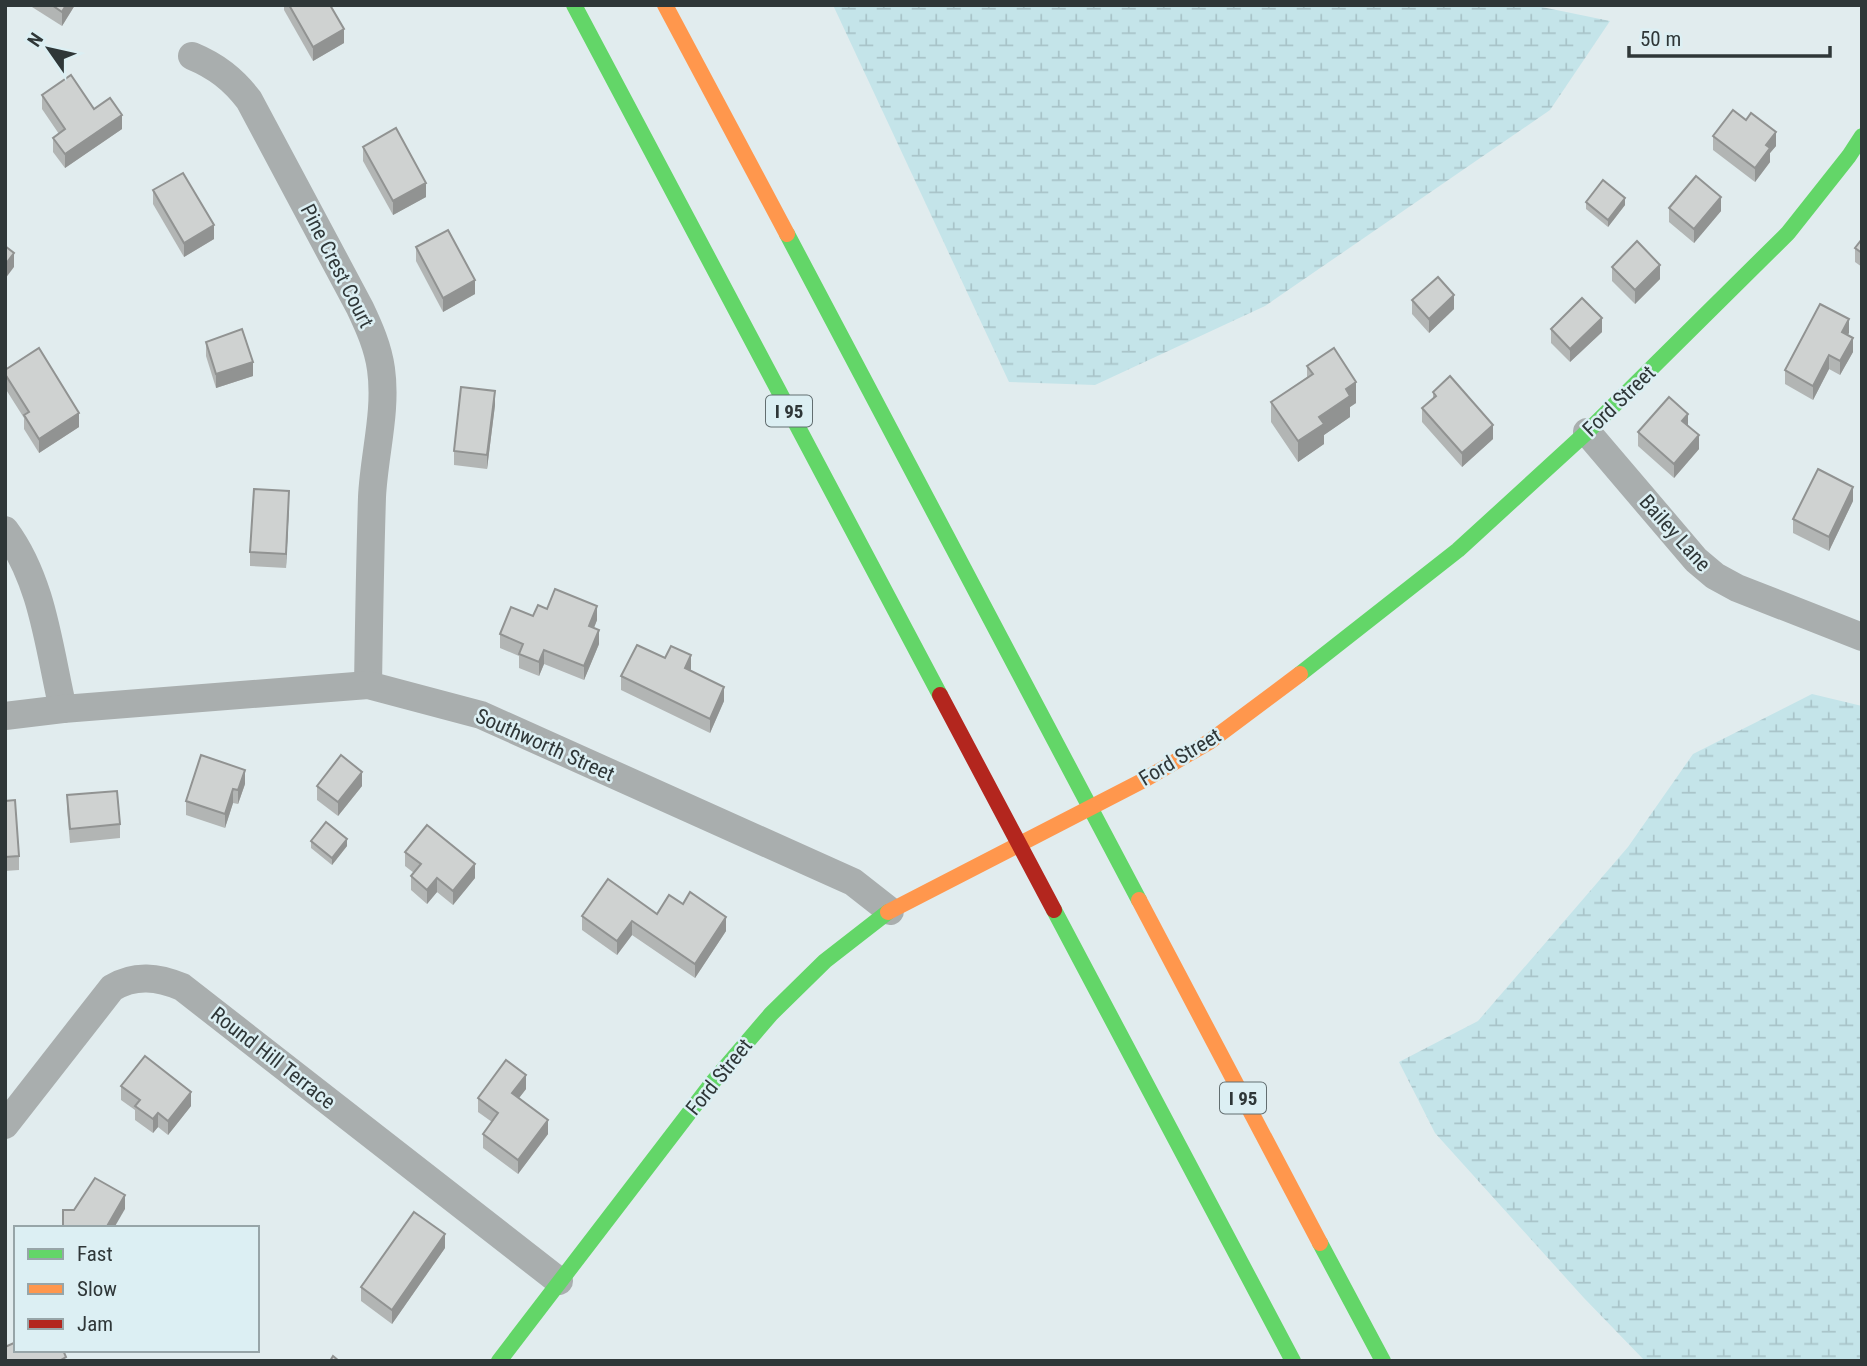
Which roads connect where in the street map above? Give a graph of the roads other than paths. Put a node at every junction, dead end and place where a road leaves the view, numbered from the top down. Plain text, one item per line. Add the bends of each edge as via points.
1 (574, 5) edge
2 (666, 5) edge
3 (192, 56) dead end
4 (1862, 136) edge
5 (1587, 432) junction
6 (5, 530) edge
7 (1862, 637) edge
8 (368, 685) junction
9 (63, 709) junction
10 (5, 716) edge
11 (890, 911) junction
12 (5, 1125) edge
13 (559, 1281) junction
14 (499, 1361) edge
15 (1293, 1361) edge
16 (1383, 1361) edge

1 - 15 main road, I 95
2 - 16 main road, I 95
3 - 8 street, Pine Crest Court via 224,73 249,100 373,336 383,397 373,473
4 - 5 main road, Ford Street via 1788,233
5 - 7 street, Bailey Lane via 1696,560 1715,576
5 - 11 main road, Ford Street via 1458,550 1209,742
6 - 9 street via 34,584
8 - 9 street, Southworth Street
8 - 11 street, Southworth Street via 481,715 853,883
9 - 10 street, Southworth Street
11 - 13 main road, Ford Street via 825,961 771,1014
12 - 13 street, Round Hill Terrace via 112,988 125,980 164,980 182,987
13 - 14 main road, Ford Street

